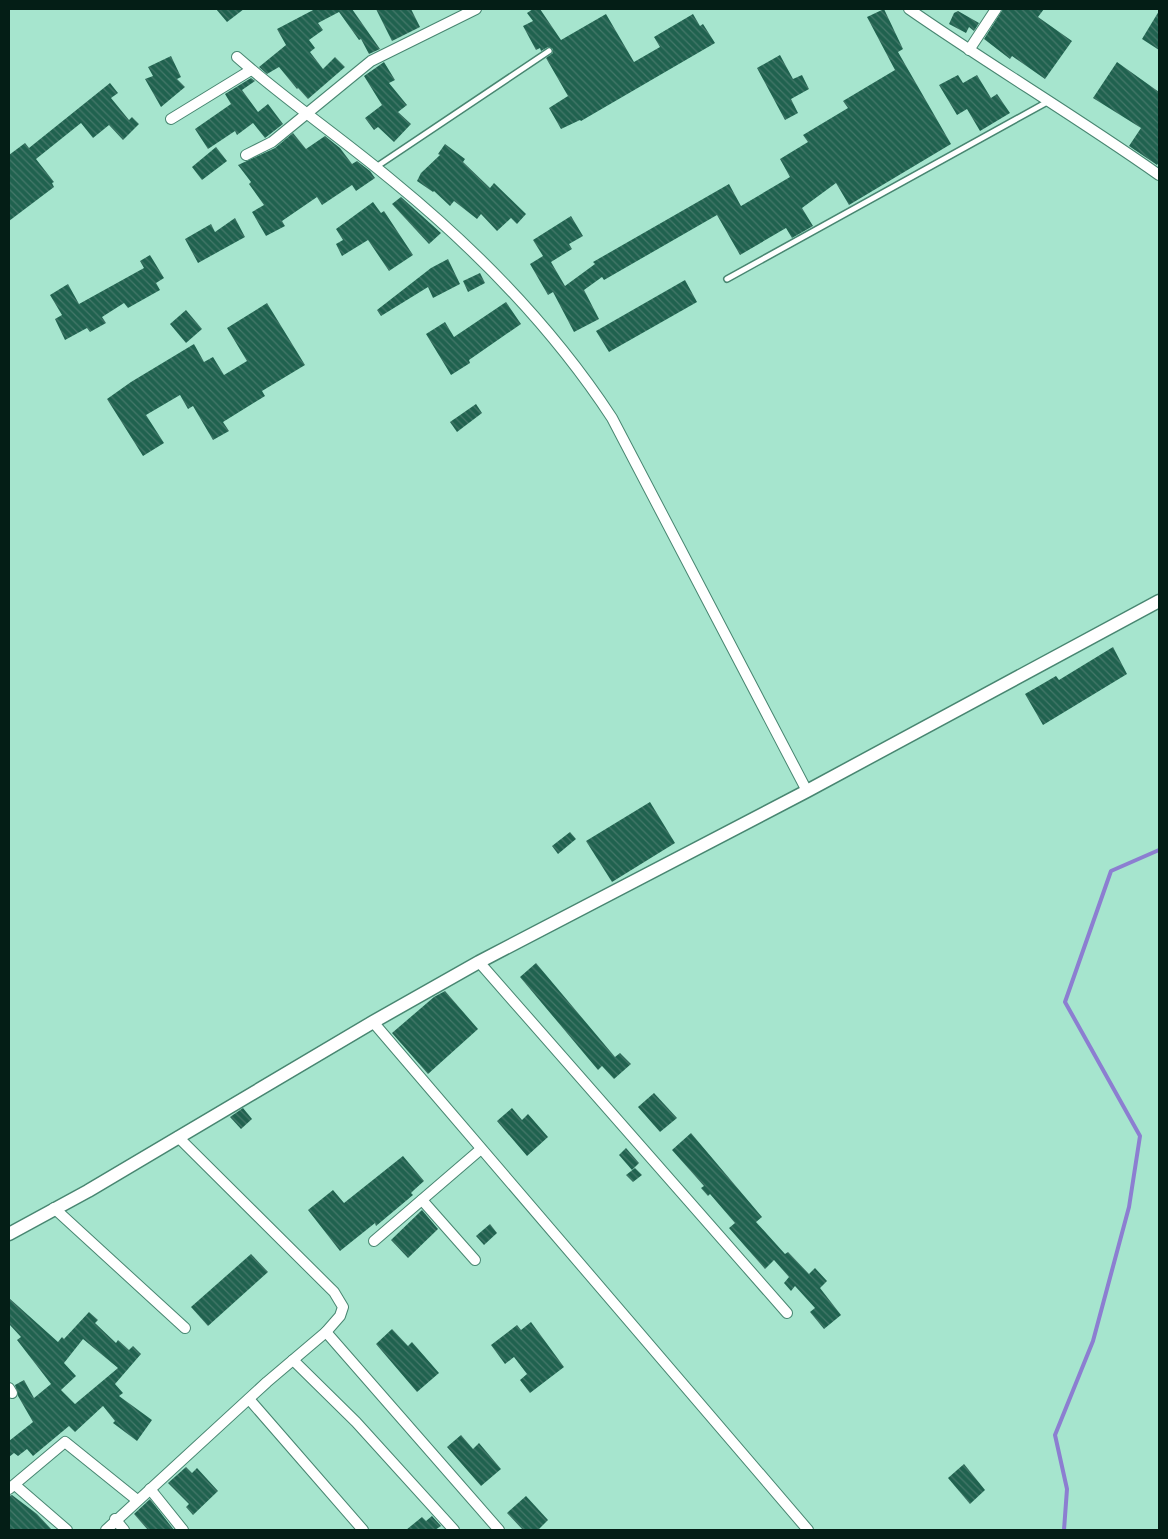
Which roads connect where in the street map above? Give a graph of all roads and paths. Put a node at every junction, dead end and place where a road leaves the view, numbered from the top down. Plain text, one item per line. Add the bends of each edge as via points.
1 (476, 9) edge
2 (909, 9) edge
3 (996, 9) edge
4 (969, 50) junction
5 (549, 51) dead end
6 (237, 57) dead end
7 (251, 70) junction
8 (1050, 100) junction
9 (308, 114) junction
10 (171, 119) dead end
11 (246, 155) dead end
12 (376, 167) junction
13 (1159, 175) edge
14 (727, 279) dead end
15 (1159, 601) edge
16 (806, 791) junction
17 (479, 962) junction
18 (372, 1022) junction
19 (178, 1137) junction
20 (481, 1149) junction
21 (422, 1200) junction
22 (54, 1208) junction
23 (9, 1234) edge
24 (374, 1241) dead end
25 (475, 1260) dead end
26 (787, 1313) dead end
27 (185, 1328) dead end
28 (326, 1332) junction
29 (293, 1360) junction
30 (249, 1398) junction
31 (12, 1487) edge
32 (150, 1489) junction
33 (137, 1500) junction
34 (116, 1519) junction
35 (67, 1530) edge
36 (106, 1530) edge
37 (124, 1530) edge
38 (183, 1530) edge
39 (363, 1530) edge
40 (454, 1530) edge
41 (499, 1530) edge
42 (808, 1530) edge

1 - 9 street via 371,61
2 - 4 street
3 - 4 street
4 - 8 street
5 - 12 lane
6 - 7 street
7 - 9 street
7 - 10 street
8 - 13 street
8 - 14 lane
9 - 11 street via 272,142
9 - 12 street
12 - 16 street via 447,227 517,296 583,373 612,418
15 - 16 street
16 - 17 street
17 - 18 street
17 - 26 street
18 - 19 street
18 - 20 street
19 - 22 street
19 - 28 street via 334,1292 343,1306 340,1316
20 - 21 street
20 - 42 street
21 - 24 street
21 - 25 street
22 - 23 street
22 - 27 street
28 - 29 street
28 - 41 street
29 - 30 street
29 - 40 street via 356,1422
30 - 32 street
30 - 39 street
31 - 33 street via 65,1442
31 - 35 street
32 - 33 street
32 - 38 street
33 - 34 street
34 - 36 street
34 - 37 street

